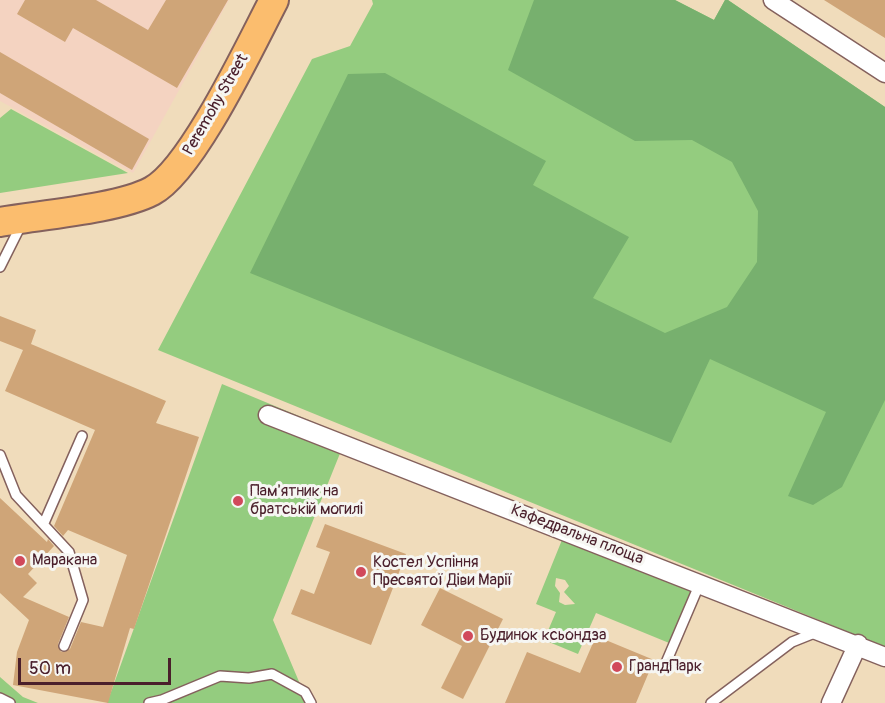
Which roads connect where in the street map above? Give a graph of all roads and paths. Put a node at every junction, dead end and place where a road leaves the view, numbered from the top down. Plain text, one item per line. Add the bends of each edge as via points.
1 (274, 0) edge
2 (773, 0) edge
3 (885, 73) edge
4 (13, 220) edge
5 (0, 267) edge
6 (268, 415) dead end
7 (82, 436) dead end
8 (0, 455) edge
9 (44, 523) junction
10 (700, 583) junction
11 (822, 630) junction
12 (858, 644) junction
13 (64, 646) dead end
14 (885, 657) edge
15 (665, 665) dead end
16 (0, 698) edge
17 (10, 703) edge
18 (149, 703) edge
19 (311, 703) edge
20 (711, 703) edge
21 (831, 703) edge

1 - 4 main road, Peremohy Street via 195,145 177,171 160,186 121,202
2 - 3 street
4 - 5 lane
6 - 10 street, Кафедральна площа
7 - 9 lane
8 - 9 lane via 16,495
9 - 13 lane via 69,552 83,600
10 - 11 street, Кафедральна площа
10 - 15 lane
11 - 12 street, Кафедральна площа
11 - 20 lane via 792,642
12 - 14 street, Кафедральна площа
12 - 21 street
16 - 17 lane
18 - 19 lane via 220,676 249,678 272,674 305,692

